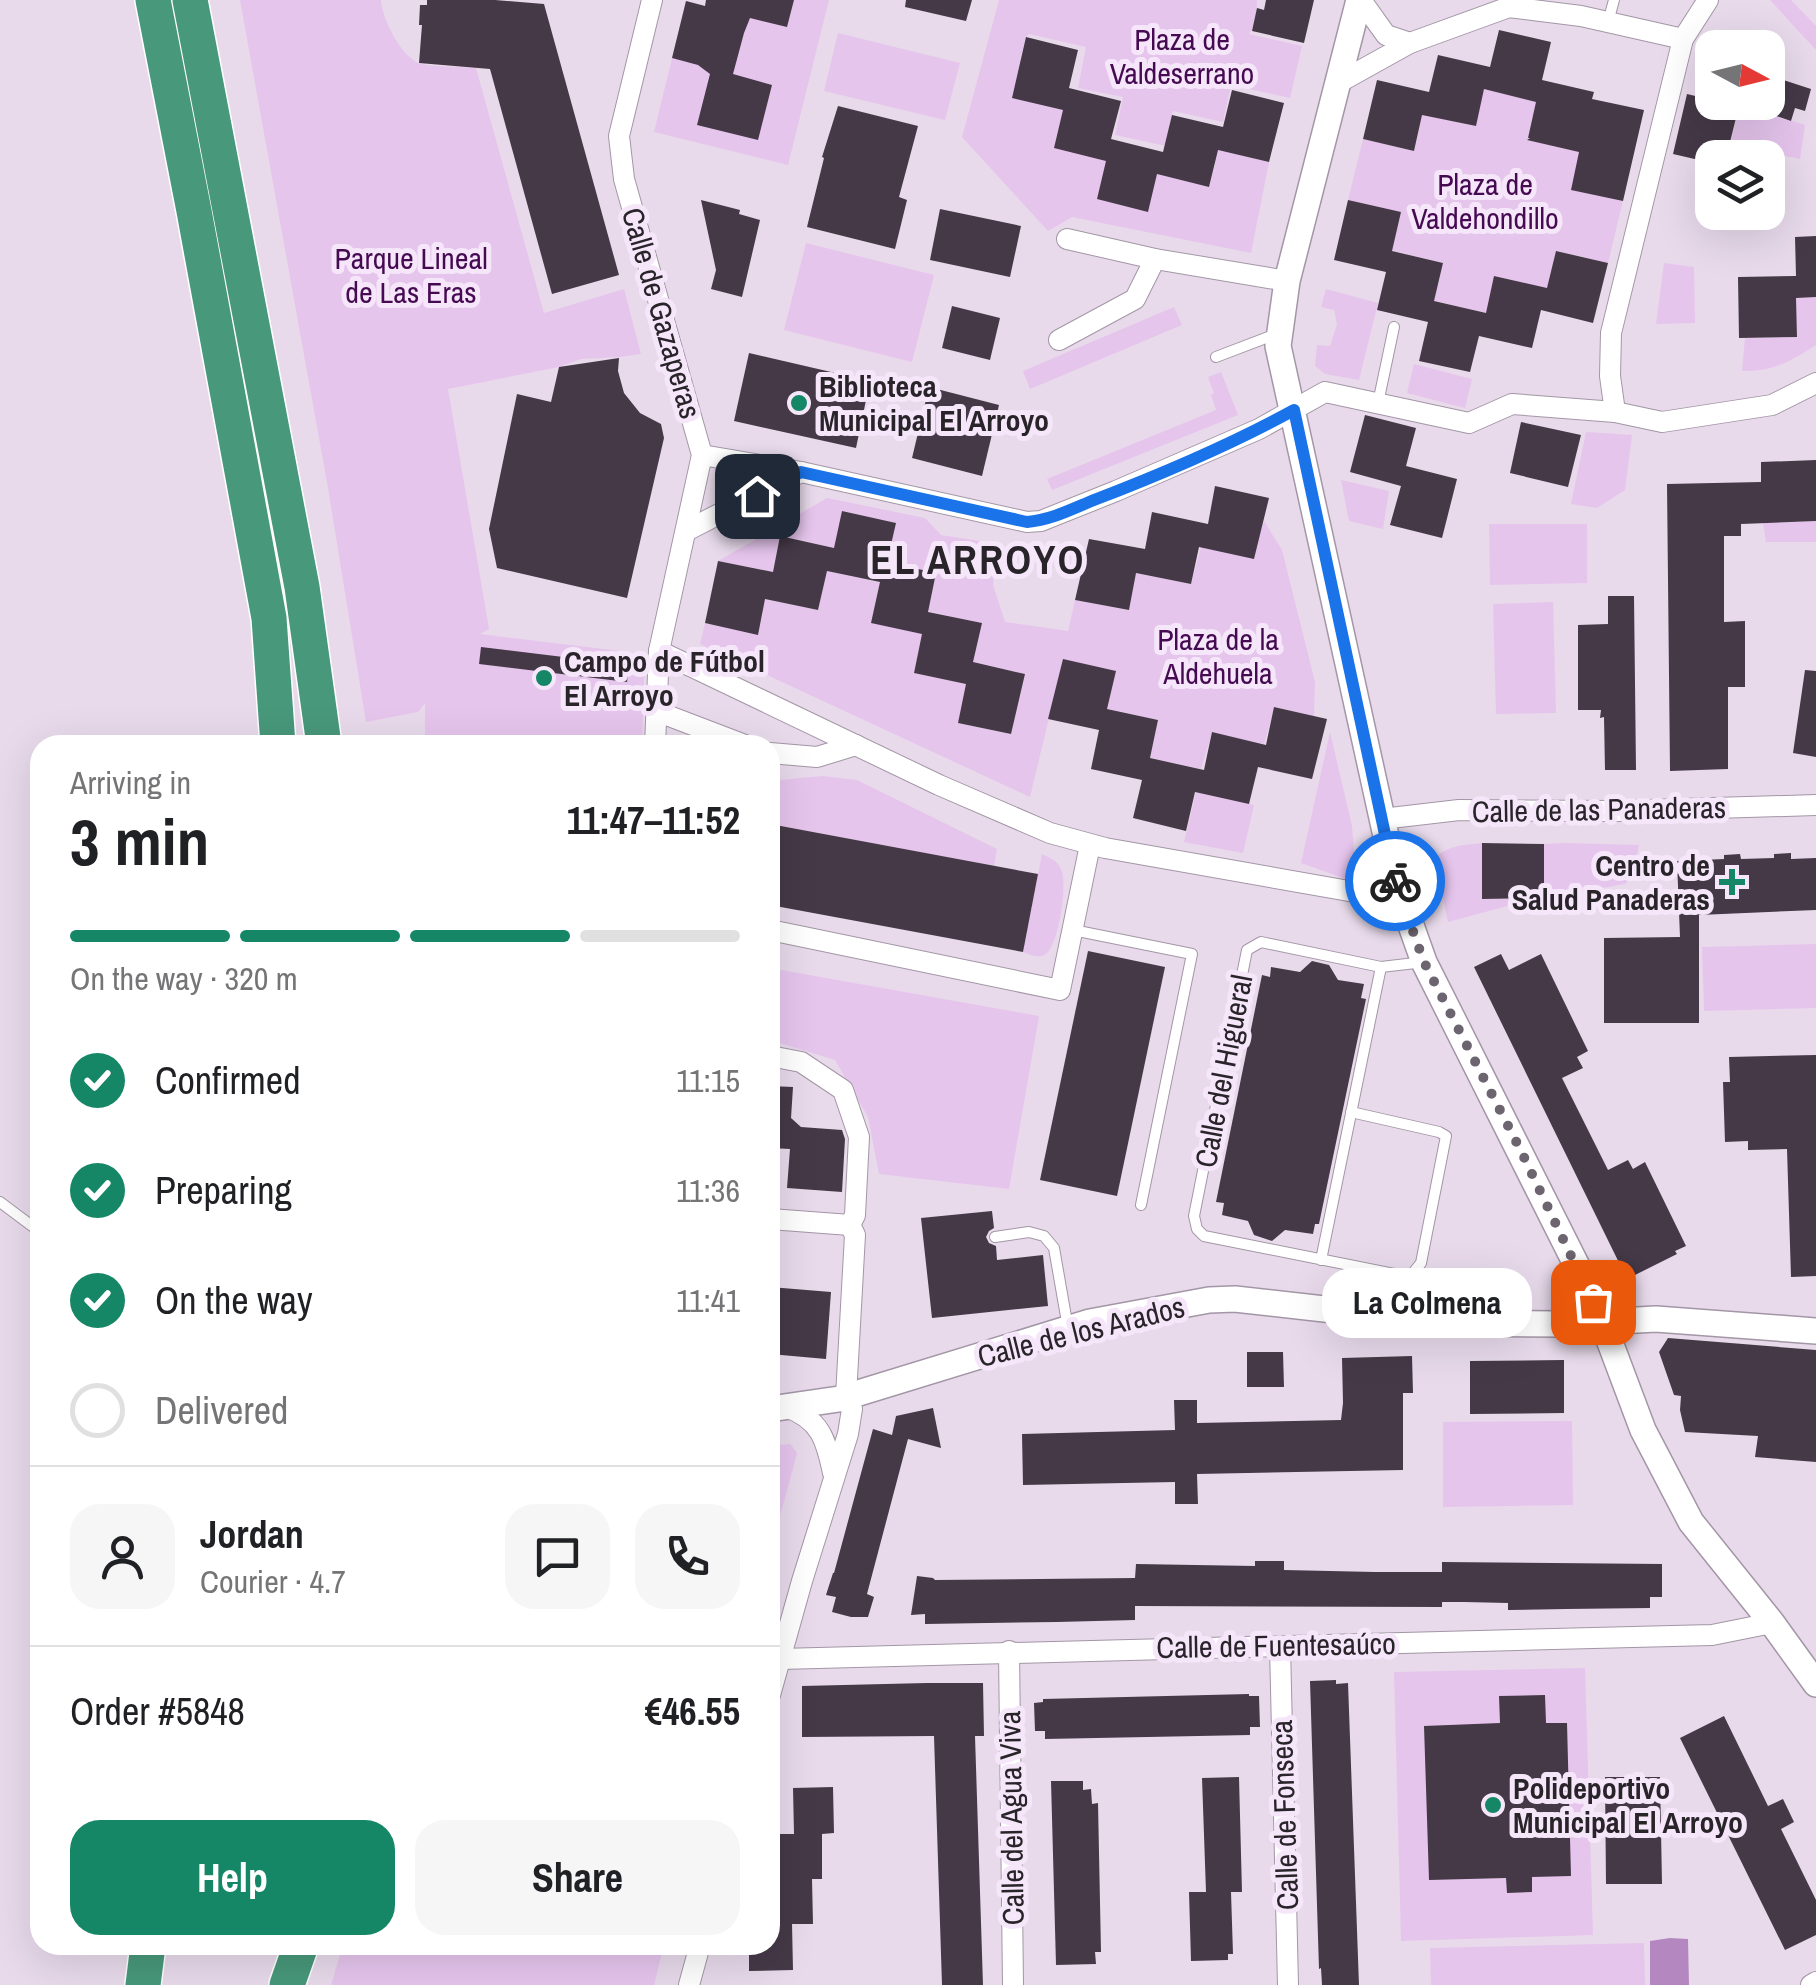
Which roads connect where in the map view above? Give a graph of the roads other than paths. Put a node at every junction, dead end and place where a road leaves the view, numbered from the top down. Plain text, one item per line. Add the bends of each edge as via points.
1 (153, 0) edge
2 (190, 0) edge
3 (652, 0) edge
4 (1360, 0) edge
5 (1614, 0) edge
6 (1708, 0) edge
7 (1563, 7) edge
8 (1608, 22) junction
9 (1683, 39) junction
10 (1410, 43) junction
11 (1338, 83) junction
12 (1067, 239) dead end
13 (1155, 260) junction
14 (1287, 281) junction
15 (1394, 327) dead end
16 (1280, 333) junction
17 (1059, 340) dead end
18 (1216, 357) dead end
19 (1816, 383) edge
20 (1378, 403) junction
21 (1294, 410) junction
22 (1615, 412) junction
23 (702, 455) junction
24 (801, 472) junction
25 (686, 531) junction
26 (659, 650) junction
27 (656, 711) junction
28 (277, 735) edge
29 (323, 735) edge
30 (655, 735) edge
31 (719, 735) edge
32 (856, 745) junction
33 (780, 754) edge
34 (1816, 805) edge
35 (1382, 819) junction
36 (1090, 845) junction
37 (1396, 886) junction
38 (1072, 930) junction
39 (780, 932) edge
40 (1424, 962) junction
41 (1381, 967) junction
42 (780, 1058) edge
43 (1352, 1112) junction
44 (0, 1202) edge
45 (1141, 1205) dead end
46 (780, 1220) edge
47 (30, 1224) edge
48 (850, 1225) junction
49 (996, 1238) dead end
50 (1321, 1260) junction
51 (1602, 1321) junction
52 (1068, 1328) junction
53 (1816, 1331) edge
54 (846, 1396) junction
55 (780, 1408) edge
56 (780, 1408) edge
57 (834, 1477) junction
58 (1772, 1623) junction
59 (1280, 1646) junction
60 (1009, 1651) junction
61 (780, 1659) joint
62 (1816, 1684) edge
63 (147, 1955) edge
64 (290, 1955) edge
65 (297, 1955) edge
66 (697, 1955) edge
67 (143, 1985) edge
68 (285, 1985) edge
69 (689, 1985) edge
70 (1013, 1985) edge
71 (1288, 1985) edge

1 - 28 highway via 269,618
2 - 29 highway via 302,588
3 - 23 street, Calle de Gazaperas via 619,136 624,179
4 - 10 street via 1386,35
4 - 11 street
5 - 8 lane
6 - 9 street
7 - 8 street
7 - 10 street via 1509,7
8 - 9 street
9 - 22 street via 1611,334
10 - 11 street
11 - 14 street
12 - 13 street
13 - 14 street
13 - 17 street via 1135,298
14 - 16 street
15 - 20 lane
16 - 18 lane
16 - 21 street
19 - 22 street via 1772,406 1680,420
20 - 21 street via 1326,392
20 - 22 street via 1469,423 1512,404
21 - 24 street via 1041,521
21 - 35 street
23 - 24 street
23 - 25 street, Calle de Gazaperas
24 - 25 street
25 - 26 street, Calle de Gazaperas
26 - 27 street, Calle de Gazaperas
26 - 32 street
27 - 30 street, Calle de Gazaperas
27 - 31 street
32 - 33 street via 817,756
32 - 36 street via 1030,825
34 - 35 street, Calle de las Panaderas via 1459,810
35 - 37 street
36 - 37 street via 1366,894
36 - 38 street
37 - 40 street
38 - 39 street via 1060,990
38 - 45 lane via 1192,954
40 - 41 lane
40 - 51 street
41 - 43 lane
41 - 50 lane, Calle del Higueral via 1262,942 1246,950 1194,1216 1197,1229 1204,1236
42 - 48 street via 801,1062 843,1090 860,1137
43 - 50 lane
43 - 50 lane via 1446,1136 1441,1169 1421,1263 1412,1274
44 - 47 lane
46 - 48 street
48 - 54 street
49 - 52 lane via 1029,1232 1054,1248
51 - 52 street, Calle de los Arados via 1448,1323 1235,1299
51 - 53 street, Calle de los Arados via 1656,1318
51 - 58 street via 1644,1430 1691,1522
52 - 54 street, Calle de los Arados
54 - 55 street, Calle de los Arados
54 - 57 street via 852,1409
56 - 57 street via 804,1413 818,1428
57 - 61 street
58 - 59 street, Calle de Fuentesaúco via 1712,1635
58 - 62 street
59 - 60 street, Calle de Fuentesaúco
59 - 71 street, Calle de Fonseca
60 - 61 street, Calle de Fuentesaúco
60 - 70 street, Calle del Agua Viva
63 - 67 highway
64 - 68 highway
65 - 68 highway
66 - 69 street

